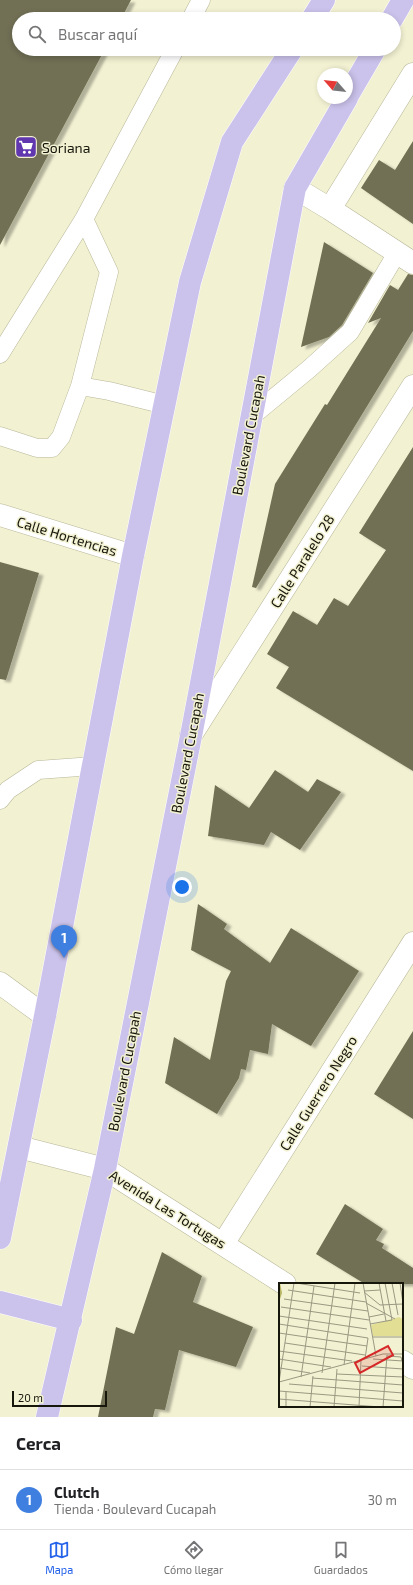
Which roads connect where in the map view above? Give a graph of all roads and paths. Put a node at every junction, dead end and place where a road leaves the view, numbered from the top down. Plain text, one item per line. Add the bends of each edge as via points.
1 (201, 0) edge
2 (324, 0) edge
3 (402, 0) edge
4 (195, 12) edge
5 (316, 12) edge
6 (396, 12) edge
7 (171, 56) edge
8 (287, 56) edge
9 (371, 56) edge
10 (413, 74) edge
11 (353, 88) edge
12 (344, 104) edge
13 (295, 188) junction
14 (330, 208) junction
15 (84, 219) junction
16 (405, 258) edge
17 (0, 354) edge
18 (80, 386) junction
19 (413, 386) edge
20 (164, 405) junction
21 (252, 416) junction
22 (0, 436) edge
23 (0, 515) edge
24 (133, 556) junction
25 (191, 736) junction
26 (93, 766) junction
27 (0, 800) edge
28 (413, 943) edge
29 (0, 983) edge
30 (45, 1016) junction
31 (19, 1147) junction
32 (105, 1169) junction
33 (0, 1238) edge
34 (223, 1244) junction
35 (283, 1283) edge
36 (0, 1302) edge
37 (71, 1320) junction
38 (403, 1362) edge
39 (413, 1368) edge
40 (47, 1417) edge

1 - 4 lane
2 - 5 main road
3 - 6 main road
7 - 15 lane
8 - 20 main road via 232,142 190,282
9 - 11 main road, Boulevard Cucapah
10 - 14 street
12 - 13 main road, Boulevard Cucapah
13 - 14 street
13 - 21 main road, Boulevard Cucapah
14 - 16 street
15 - 17 lane
15 - 18 lane via 109,272
16 - 21 lane via 350,332 310,369
18 - 20 lane
18 - 22 lane via 61,437 52,448 36,448
19 - 25 street, Calle Paralelo 28
20 - 24 main road
21 - 25 main road, Boulevard Cucapah
23 - 24 street, Calle Hortencias
24 - 26 main road
25 - 32 main road, Boulevard Cucapah
26 - 27 lane via 38,770 8,790
26 - 30 main road
28 - 34 street, Calle Guerrero Negro
29 - 30 street
30 - 31 main road
31 - 32 street, Avenida Las Tortugas
31 - 33 main road
32 - 34 street, Avenida Las Tortugas
32 - 37 main road, Boulevard Cucapah
34 - 35 street, Avenida Las Tortugas
36 - 37 main road
37 - 40 main road, Boulevard Cucapah
38 - 39 street

